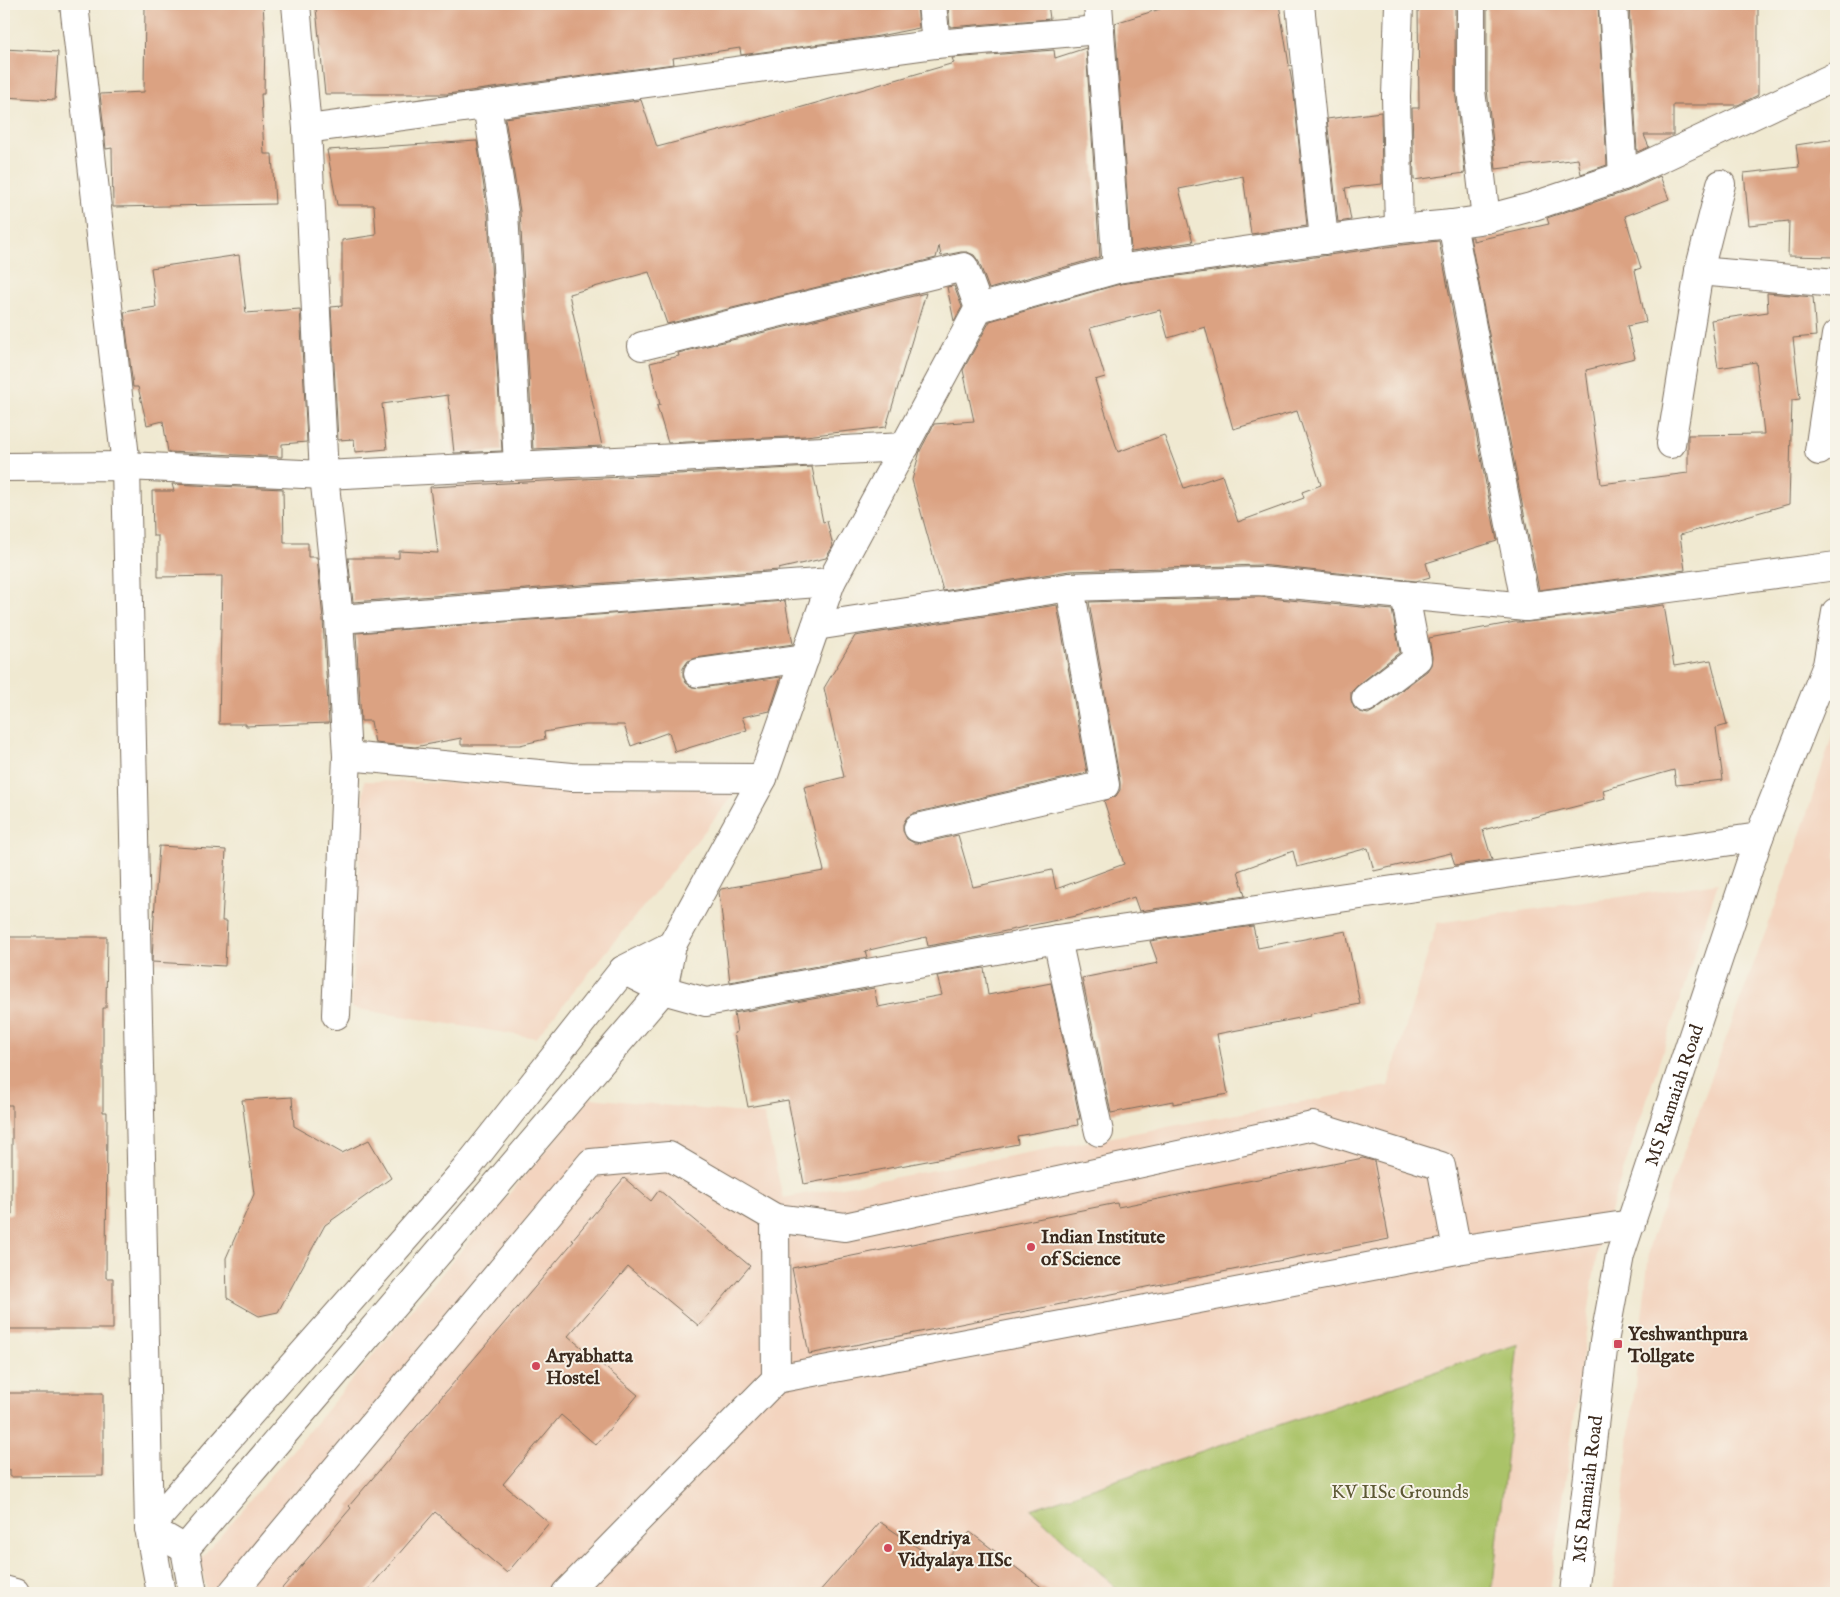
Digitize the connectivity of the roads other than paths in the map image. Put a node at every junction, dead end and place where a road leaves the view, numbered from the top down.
1 (74, 4) edge
2 (296, 4) edge
3 (932, 4) edge
4 (1300, 4) edge
5 (1399, 4) edge
6 (1471, 4) edge
7 (1613, 4) edge
8 (1098, 17) edge
9 (936, 44) junction
10 (1836, 76) edge
11 (487, 105) junction
12 (307, 129) junction
13 (1623, 176) junction
14 (1721, 184) dead end
15 (1486, 219) junction
16 (1452, 224) junction
17 (1399, 229) junction
18 (1324, 240) junction
19 (1117, 268) junction
20 (1699, 271) junction
21 (1836, 283) edge
22 (979, 308) junction
23 (1836, 335) edge
24 (642, 346) dead end
25 (1671, 444) dead end
26 (905, 447) junction
27 (1819, 451) dead end
28 (518, 465) junction
29 (126, 466) junction
30 (4, 467) edge
31 (324, 475) junction
32 (1836, 566) edge
33 (831, 582) junction
34 (1070, 587) junction
35 (1405, 595) junction
36 (1526, 607) junction
37 (1836, 612) edge
38 (339, 619) junction
39 (816, 626) junction
40 (805, 658) junction
41 (698, 673) dead end
42 (1366, 698) dead end
43 (347, 756) junction
44 (763, 778) junction
45 (918, 828) dead end
46 (1759, 837) junction
47 (1057, 939) junction
48 (672, 944) junction
49 (623, 970) junction
50 (663, 990) junction
51 (336, 1015) dead end
52 (1099, 1132) dead end
53 (775, 1218) junction
54 (1631, 1224) junction
55 (1456, 1250) junction
56 (776, 1378) junction
57 (149, 1528) junction
58 (185, 1549) junction
59 (4, 1590) edge
60 (15, 1593) edge
61 (161, 1593) edge
62 (193, 1593) edge
63 (235, 1593) edge
64 (566, 1593) edge
65 (1574, 1593) edge

1 - 29 street
2 - 12 street
3 - 9 street
4 - 18 street
5 - 17 street
6 - 15 street
7 - 13 street
8 - 9 street
8 - 19 street
9 - 11 street
10 - 13 street
11 - 12 street
11 - 28 street
12 - 31 street
13 - 15 street
14 - 20 street
15 - 16 street
16 - 17 street
16 - 36 street
17 - 18 street
18 - 19 street
19 - 22 street
20 - 21 street
20 - 25 street
22 - 24 street
22 - 26 street
23 - 27 street
26 - 28 street
26 - 33 street
28 - 31 street
29 - 30 street
29 - 31 street
29 - 57 street
31 - 38 street
32 - 36 street
33 - 38 street
33 - 39 street
34 - 35 street
34 - 39 street
34 - 45 street
35 - 36 street
35 - 42 street
37 - 46 street, MS Ramaiah Road
38 - 43 street
39 - 40 street
40 - 41 street
40 - 44 street
43 - 44 street
43 - 51 street
44 - 48 street
46 - 47 street
46 - 54 street, MS Ramaiah Road
47 - 50 street
47 - 52 street
48 - 49 street
48 - 50 street
49 - 50 street
49 - 57 street
50 - 58 street
53 - 55 street
53 - 56 street
53 - 63 street
54 - 55 street
54 - 65 street, MS Ramaiah Road
55 - 56 street
56 - 64 street
57 - 58 street
57 - 61 street
58 - 62 street
59 - 60 street

